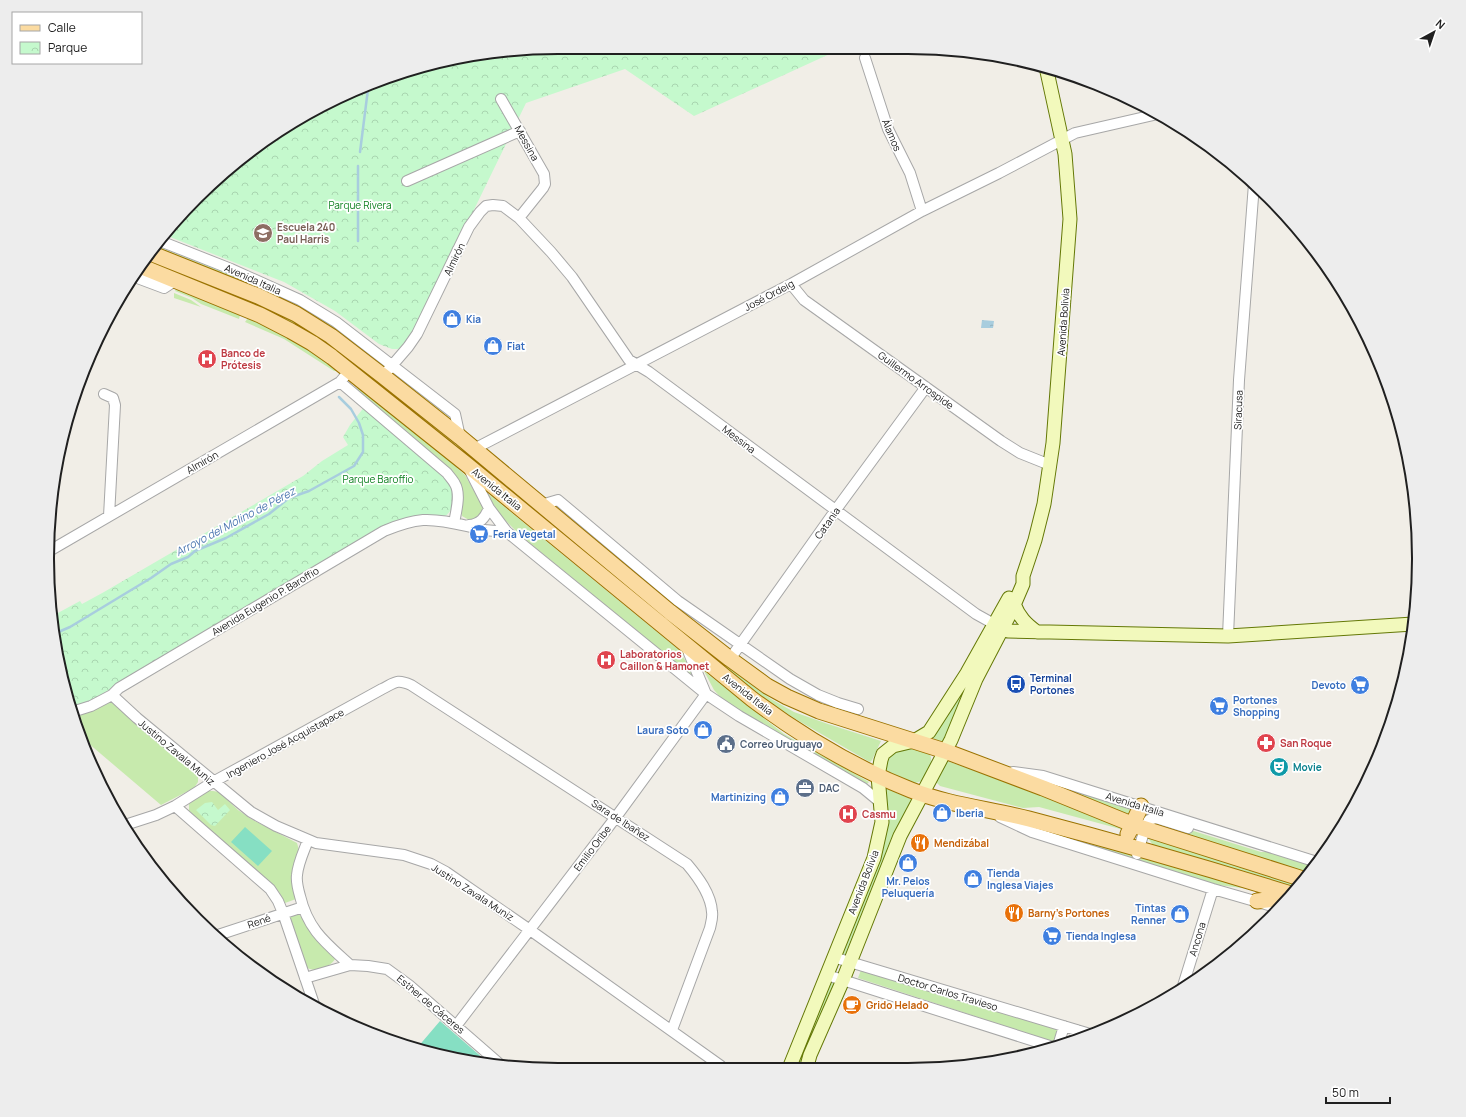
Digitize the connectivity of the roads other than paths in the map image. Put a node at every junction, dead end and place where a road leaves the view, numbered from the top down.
1 (865, 58) dead end
2 (1048, 74) edge
3 (501, 99) dead end
4 (1149, 116) edge
5 (520, 131) junction
6 (1063, 140) junction
7 (407, 181) dead end
8 (1253, 192) edge
9 (922, 211) junction
10 (519, 218) junction
11 (165, 243) edge
12 (155, 256) edge
13 (146, 268) edge
14 (139, 279) edge
15 (176, 280) junction
16 (791, 284) junction
17 (636, 364) junction
18 (387, 370) junction
19 (345, 376) junction
20 (926, 387) junction
21 (104, 394) dead end
22 (460, 437) junction
23 (474, 449) junction
24 (466, 464) junction
25 (1050, 465) junction
26 (541, 505) junction
27 (489, 508) junction
28 (835, 511) junction
29 (109, 516) junction
30 (454, 523) junction
31 (467, 525) junction
32 (507, 532) junction
33 (54, 548) edge
34 (1023, 576) junction
35 (1014, 604) junction
36 (1408, 624) edge
37 (998, 626) junction
38 (1037, 632) junction
39 (1228, 636) junction
40 (684, 643) junction
41 (741, 644) junction
42 (730, 659) junction
43 (402, 681) joint
44 (706, 694) junction
45 (112, 695) junction
46 (858, 709) dead end
47 (78, 710) edge
48 (914, 740) junction
49 (945, 751) junction
50 (997, 770) junction
51 (878, 776) junction
52 (213, 782) junction
53 (923, 794) junction
54 (880, 802) junction
55 (175, 806) junction
56 (1141, 806) junction
57 (986, 810) junction
58 (616, 817) junction
59 (1027, 819) junction
60 (129, 823) edge
61 (1139, 827) junction
62 (308, 840) junction
63 (1270, 847) junction
64 (1139, 848) junction
65 (1312, 860) edge
66 (1134, 864) junction
67 (1298, 878) edge
68 (1213, 889) junction
69 (1286, 892) edge
70 (1280, 899) edge
71 (1257, 901) junction
72 (1273, 906) edge
73 (303, 907) junction
74 (283, 913) junction
75 (530, 930) junction
76 (222, 934) edge
77 (833, 957) junction
78 (850, 962) junction
79 (350, 965) junction
80 (827, 974) junction
81 (305, 978) junction
82 (843, 980) junction
83 (1185, 980) edge
84 (312, 998) edge
85 (456, 1026) junction
86 (1064, 1026) junction
87 (672, 1030) junction
88 (1077, 1030) junction
89 (1082, 1032) edge
90 (1076, 1034) edge
91 (1060, 1039) edge
92 (1044, 1044) edge
93 (494, 1059) edge
94 (717, 1063) edge
95 (791, 1063) edge
96 (807, 1063) edge

1 - 9 street, Álamos
2 - 6 street, Avenida Bolivia
3 - 5 street, Messina
4 - 6 street, José Ordeig
5 - 7 street
5 - 10 street, Messina
6 - 9 street, José Ordeig
6 - 25 street, Avenida Bolivia
8 - 39 street, Siracusa
9 - 16 street, José Ordeig
10 - 17 street, Messina
10 - 18 street, Almirón
11 - 18 street, Avenida Italia
12 - 18 main road, Avenida Italia
13 - 15 main road, Avenida Italia
14 - 15 street
15 - 19 main road, Avenida Italia
16 - 17 street, José Ordeig
16 - 20 street, Guillermo Arrospide
17 - 23 street, José Ordeig
17 - 28 street, Messina
18 - 22 main road, Avenida Italia
18 - 22 street, Avenida Italia
19 - 24 main road, Avenida Italia
19 - 29 street, Almirón
19 - 30 street, Avenida Italia
20 - 25 street, Guillermo Arrospide
20 - 28 street, Catania
21 - 29 street
22 - 23 main road, Avenida Italia
23 - 26 main road, Avenida Italia
24 - 27 street, Avenida Italia
24 - 40 main road, Avenida Italia
25 - 34 street, Avenida Bolivia
26 - 41 street
26 - 42 main road, Avenida Italia
27 - 31 street
27 - 32 street, Avenida Italia
28 - 37 street, Messina
28 - 41 street, Catania
29 - 33 street, Almirón
30 - 31 street, Avenida Eugenio P. Baroffio
30 - 45 street, Avenida Eugenio P. Baroffio
31 - 32 street, Avenida Eugenio P. Baroffio
32 - 44 street, Avenida Italia
34 - 35 street, Avenida Bolivia
34 - 37 street, Avenida Bolivia
35 - 37 street, Avenida Bolivia
35 - 38 street
36 - 39 street
37 - 38 street
37 - 48 street, Avenida Bolivia
37 - 49 street, Avenida Bolivia
38 - 39 street
40 - 44 street
40 - 51 main road, Avenida Italia
41 - 42 street, Catania
41 - 46 street
42 - 48 main road, Avenida Italia
43 - 52 street, Ingeniero José Acquistapace
43 - 58 street, Sara de Ibañez
44 - 54 street, Avenida Italia
44 - 58 street, Emilio Oribe
45 - 47 street, Avenida Eugenio P. Baroffio
45 - 52 street, Justino Zavala Muniz
48 - 49 main road, Avenida Italia
48 - 51 street, Avenida Bolivia
49 - 50 main road, Avenida Italia
49 - 53 street, Avenida Bolivia
50 - 56 street, Avenida Italia
50 - 61 main road, Avenida Italia
51 - 53 main road, Avenida Italia
51 - 54 street, Avenida Bolivia
52 - 55 street, Ingeniero José Acquistapace
52 - 62 street, Justino Zavala Muniz
53 - 57 main road, Avenida Italia
53 - 78 street, Avenida Bolivia
54 - 77 street, Avenida Bolivia
55 - 60 street, Ingeniero José Acquistapace
55 - 74 street
56 - 61 main road
56 - 63 street, Avenida Italia
57 - 59 main road, Avenida Italia
57 - 66 street, Avenida Italia
58 - 75 street, Emilio Oribe
58 - 87 street, Sara de Ibañez
59 - 61 main road
59 - 64 main road, Avenida Italia
61 - 63 street, Avenida Italia
61 - 64 street
61 - 67 main road, Avenida Italia
62 - 73 street
62 - 75 street, Justino Zavala Muniz
63 - 65 street, Avenida Italia
64 - 66 street
64 - 69 main road, Avenida Italia
66 - 68 street, Avenida Italia
68 - 71 street, Avenida Italia
68 - 83 street, Ancona
70 - 71 main road
71 - 72 street, Avenida Italia
73 - 74 street, René
73 - 79 street
74 - 76 street, René
74 - 81 street
75 - 85 street, Emilio Oribe
75 - 87 street, Justino Zavala Muniz
77 - 78 street, Doctor Carlos Travieso
77 - 80 street, Avenida Bolivia
78 - 82 street, Avenida Bolivia
78 - 86 street, Doctor Carlos Travieso
79 - 81 street, Esther de Cáceres
79 - 85 street, Esther de Cáceres
80 - 82 street, Doctor Carlos Travieso
80 - 95 street, Avenida Bolivia
81 - 84 street
82 - 92 street, Doctor Carlos Travieso
82 - 96 street, Avenida Bolivia
85 - 93 street, Esther de Cáceres
86 - 88 street, Doctor Carlos Travieso
86 - 91 street
87 - 94 street, Justino Zavala Muniz
88 - 89 street, Doctor Carlos Travieso
88 - 90 street

